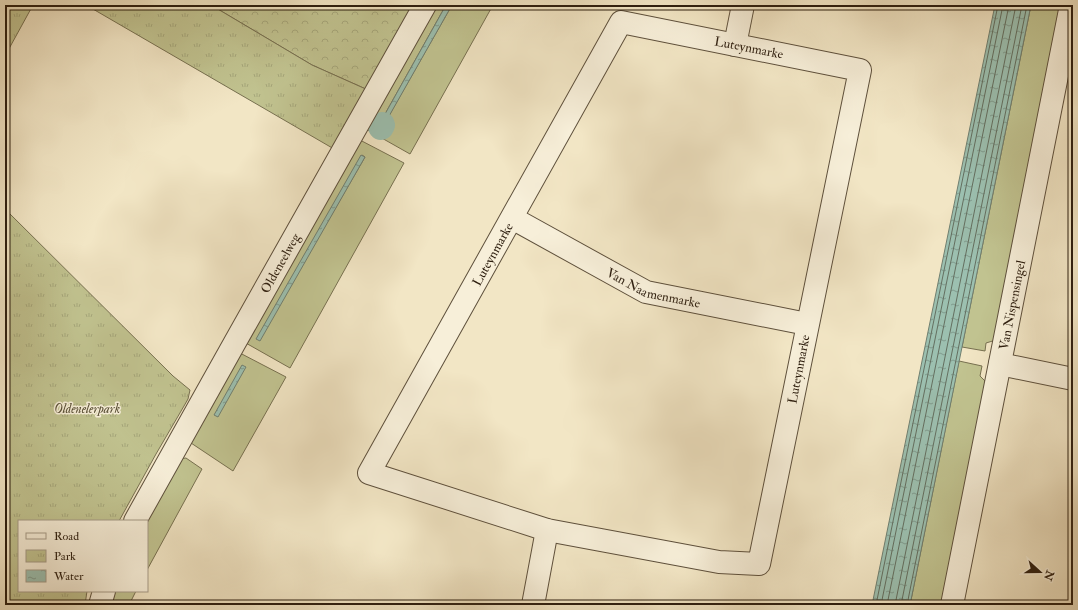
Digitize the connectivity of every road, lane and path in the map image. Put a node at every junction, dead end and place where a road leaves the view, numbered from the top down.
1 (425, 5) edge
2 (743, 5) edge
3 (1071, 5) edge
4 (735, 45) junction
5 (512, 218) junction
6 (807, 324) junction
7 (1000, 364) junction
8 (1073, 379) edge
9 (136, 520) edge
10 (547, 530) junction
11 (104, 592) edge
12 (100, 605) edge
13 (533, 605) edge
14 (952, 605) edge

1 - 9 street, Oldeneelweg
2 - 4 street
3 - 7 street, Van Nispensingel
4 - 5 street, Luteynmarke
4 - 6 street, Luteynmarke
5 - 6 street, Van Naamenmarke
5 - 10 street, Luteynmarke
6 - 10 street, Luteynmarke
7 - 8 street
7 - 14 street, Van Nispensingel
10 - 13 street
11 - 12 street

